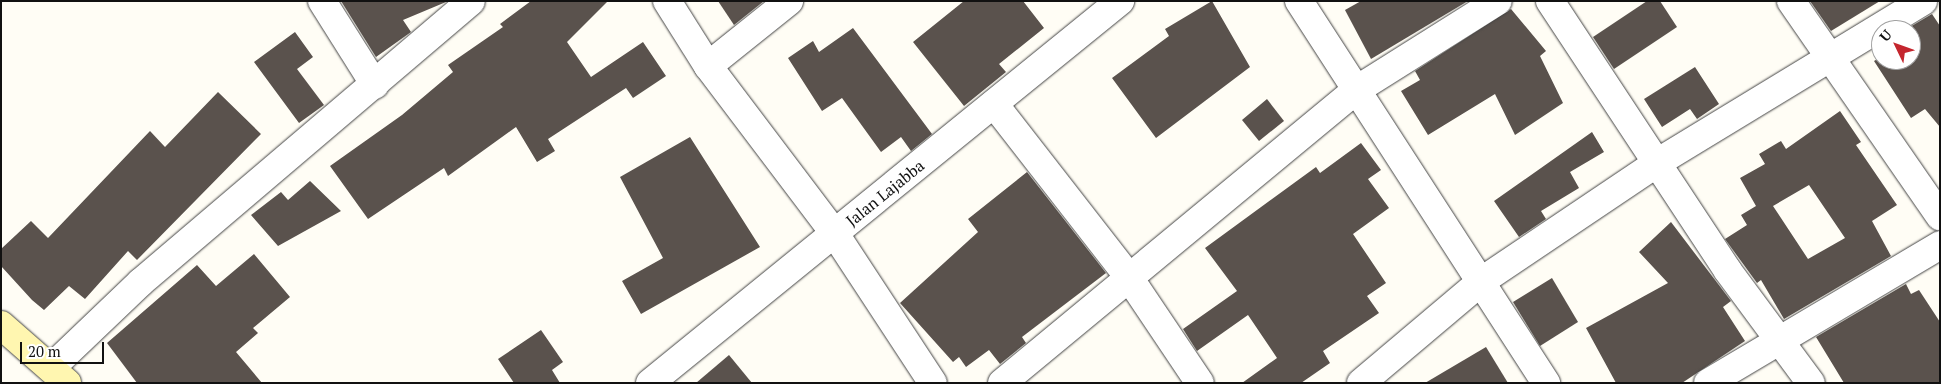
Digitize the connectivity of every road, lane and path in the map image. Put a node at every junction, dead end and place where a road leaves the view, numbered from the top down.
1 (322, 1) edge
2 (471, 1) edge
3 (667, 1) edge
4 (789, 1) edge
5 (1120, 1) edge
6 (1300, 1) edge
7 (1498, 1) edge
8 (1550, 1) edge
9 (1791, 1) edge
10 (1923, 1) edge
11 (1830, 60) junction
12 (708, 66) junction
13 (376, 85) junction
14 (1358, 89) junction
15 (994, 104) junction
16 (1660, 161) junction
17 (1940, 216) edge
18 (835, 234) junction
19 (1940, 245) edge
20 (1130, 279) junction
21 (1483, 280) junction
22 (1, 325) edge
23 (1780, 340) junction
24 (59, 376) edge
25 (650, 383) edge
26 (933, 383) edge
27 (1002, 383) edge
28 (1200, 383) edge
29 (1361, 383) edge
30 (1546, 383) edge
31 (1708, 383) edge
32 (1811, 383) edge

1 - 13 street
2 - 13 street
3 - 12 street
4 - 12 street
5 - 15 street, Jalan Lajabba
6 - 14 street
7 - 14 street
8 - 16 street
9 - 11 street
10 - 11 street
11 - 16 street
11 - 17 street
12 - 18 street
13 - 24 street
14 - 20 street
14 - 21 street
15 - 18 street, Jalan Lajabba
15 - 20 street
16 - 21 street
16 - 23 street
18 - 25 street, Jalan Lajabba
18 - 26 street
19 - 23 street
20 - 27 street
20 - 28 street
21 - 29 street
21 - 30 street
22 - 24 street
23 - 31 street
23 - 32 street

